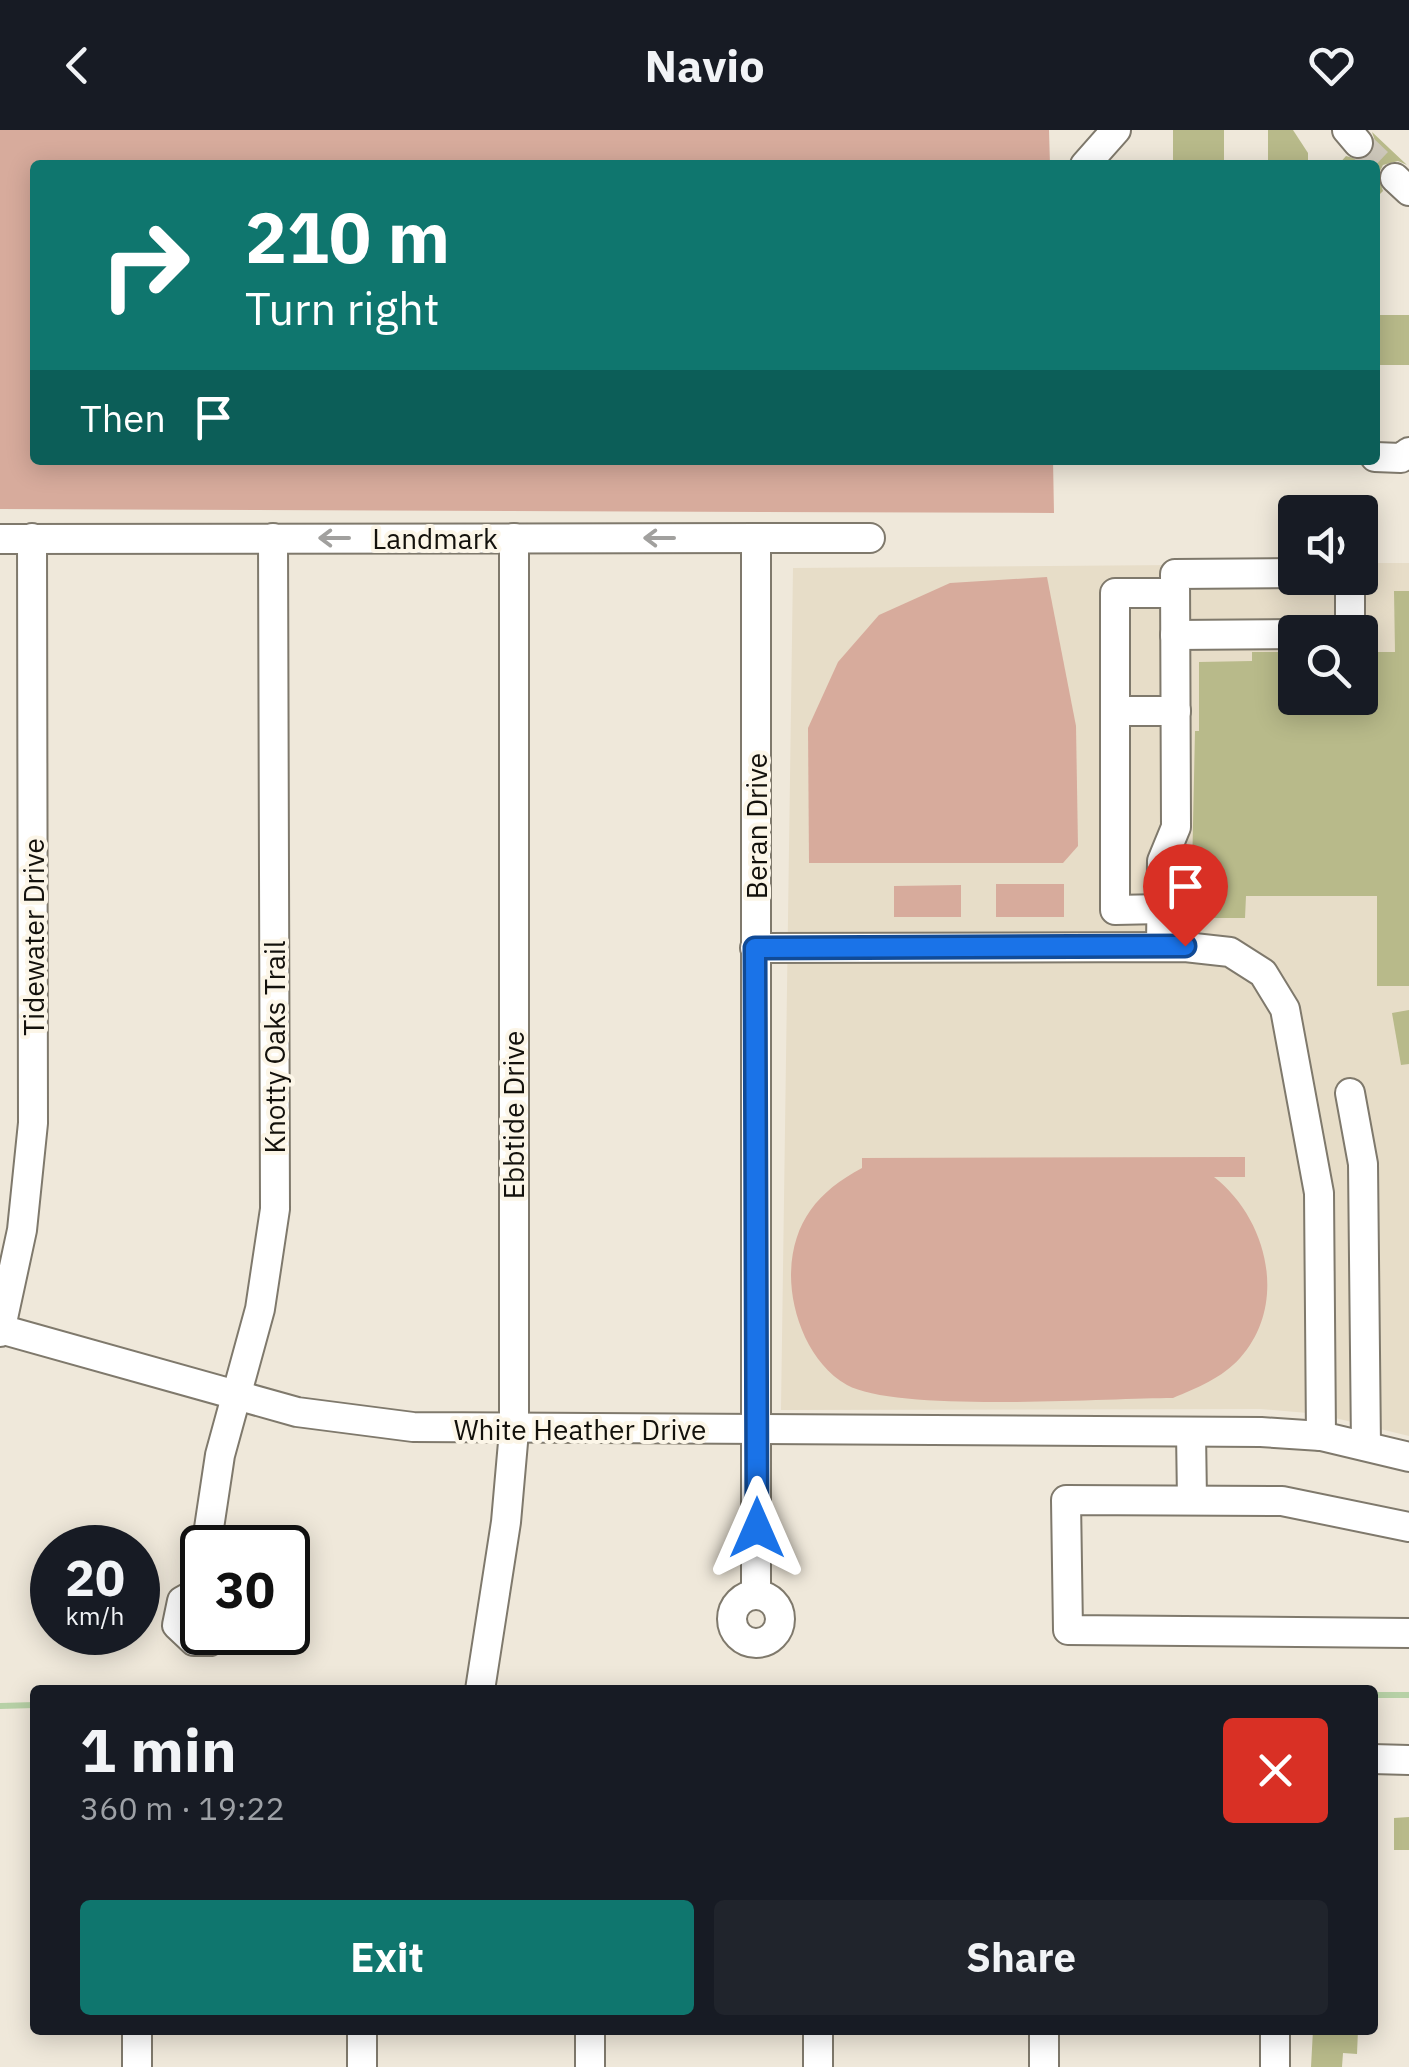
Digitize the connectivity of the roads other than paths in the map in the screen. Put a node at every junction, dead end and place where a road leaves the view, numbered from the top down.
1 (1116, 130) edge
2 (1090, 160) edge
3 (1409, 452) edge
4 (1380, 457) edge
5 (32, 538) junction
6 (273, 538) junction
7 (514, 538) junction
8 (756, 538) junction
9 (870, 538) dead end
10 (0, 539) edge
11 (1278, 572) edge
12 (1175, 593) junction
13 (1278, 634) edge
14 (1175, 635) junction
15 (1176, 710) junction
16 (1115, 711) junction
17 (1162, 909) junction
18 (1162, 947) junction
19 (755, 948) junction
20 (1350, 1092) dead end
21 (0, 1330) edge
22 (235, 1395) junction
23 (757, 1429) junction
24 (514, 1431) junction
25 (1191, 1432) junction
26 (1321, 1436) junction
27 (1366, 1446) junction
28 (1407, 1449) edge
29 (1192, 1500) junction
30 (209, 1525) edge
31 (1409, 1527) edge
32 (756, 1595) dead end
33 (1409, 1632) edge
34 (481, 1685) edge
35 (1378, 1760) edge
36 (1409, 1760) edge
37 (137, 2035) edge
38 (362, 2035) edge
39 (590, 2035) edge
40 (818, 2035) edge
41 (1044, 2035) edge
42 (1275, 2035) edge
43 (137, 2067) edge
44 (362, 2067) edge
45 (590, 2067) edge
46 (818, 2067) edge
47 (1044, 2067) edge
48 (1275, 2067) edge

1 - 2 street
3 - 4 street
5 - 6 street, Landmark
5 - 10 street, Landmark
5 - 21 street, Tidewater Drive
7 -> 6 street, Landmark
6 - 22 street, Knotty Oaks Trail
8 -> 7 street, Landmark
7 - 24 street, Ebbtide Drive
8 - 9 street, Landmark
8 - 19 street, Beran Drive
11 - 12 street
12 - 14 street
12 - 16 street
13 - 14 street
14 - 15 street
15 - 16 street
15 - 17 street
16 - 17 street
17 - 18 street
18 - 19 street
18 - 26 street
19 - 23 street, Beran Drive
20 - 27 street
21 - 22 street, White Heather Drive
22 - 24 street, White Heather Drive
22 - 30 street, Knotty Oaks Trail
23 - 24 street, White Heather Drive
23 - 25 street, White Heather Drive
23 - 32 street, Beran Drive
24 - 34 street, Ebbtide Drive
25 - 26 street, White Heather Drive
25 - 29 street
26 - 27 street, White Heather Drive
27 - 28 street, White Heather Drive
29 - 31 street
29 - 33 street
35 - 36 street
37 - 43 street
38 - 44 street
39 - 45 street
40 - 46 street
41 - 47 street
42 - 48 street

